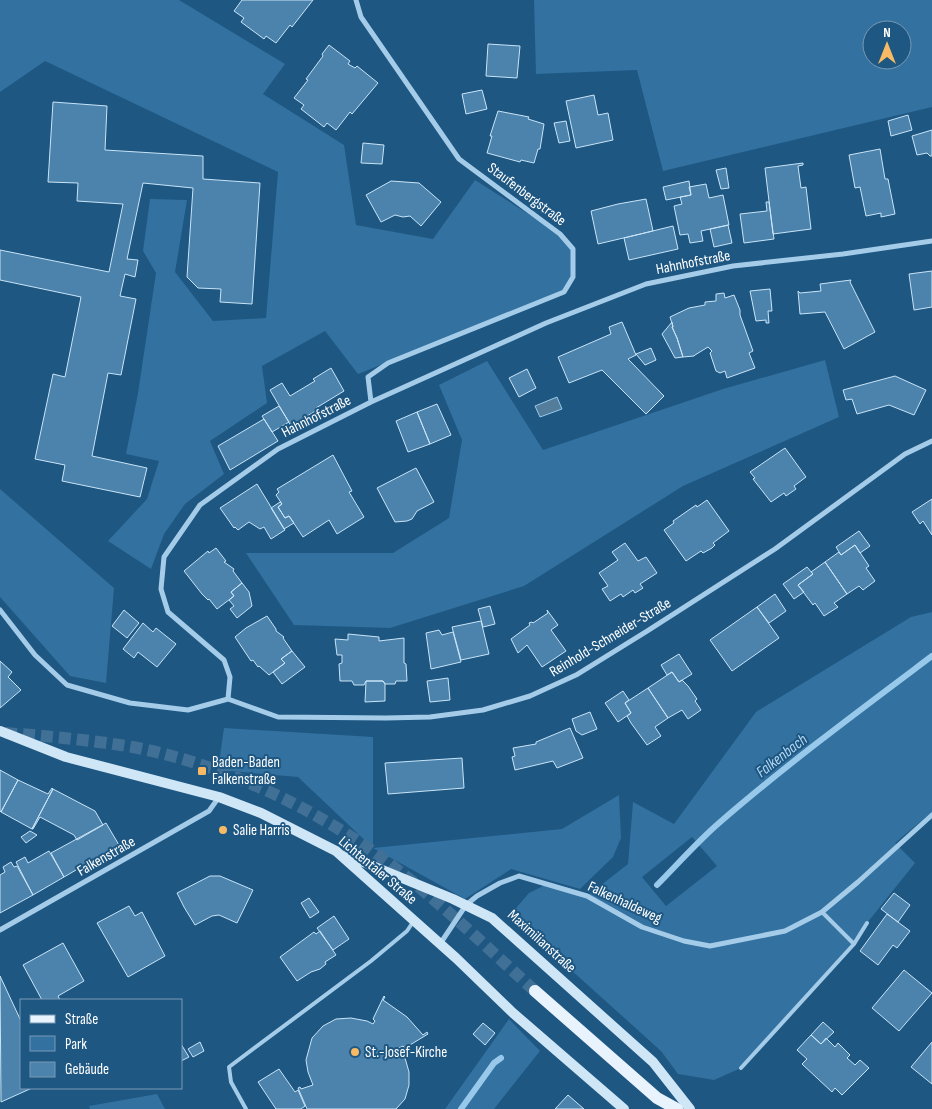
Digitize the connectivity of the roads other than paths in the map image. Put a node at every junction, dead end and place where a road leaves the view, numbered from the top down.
1 (356, 0) edge
2 (932, 241) edge
3 (371, 402) junction
4 (932, 441) edge
5 (0, 610) edge
6 (228, 699) junction
7 (0, 731) edge
8 (219, 797) junction
9 (932, 815) edge
10 (336, 851) junction
11 (466, 905) junction
12 (822, 912) junction
13 (414, 920) junction
14 (867, 923) dead end
15 (0, 930) edge
16 (440, 944) junction
17 (854, 944) junction
18 (535, 991) tunnel mouth
19 (741, 1068) dead end
20 (246, 1109) edge
21 (624, 1109) edge
22 (676, 1109) edge
23 (690, 1109) edge

1 - 3 street, Staufenbergstraße
2 - 3 street, Hahnhofstraße
3 - 6 street, Hahnhofstraße
4 - 6 street, Reinhold-Schneider-Straße
5 - 6 street
7 - 8 main road, Lichtentaler Straße
8 - 10 main road, Lichtentaler Straße
8 - 15 street, Falkenstraße
9 - 12 street, Falkenhaldeweg
10 - 11 main road, Maximilianstraße
10 - 13 main road, Lichtentaler Straße
11 - 12 street, Falkenhaldeweg
11 - 16 street, Falkenhaldeweg
11 - 23 main road, Maximilianstraße
12 - 17 lane
13 - 16 main road, Lichtentaler Straße
13 - 20 lane
14 - 17 lane
16 - 21 main road, Lichtentaler Straße
17 - 19 lane
18 - 22 main road

